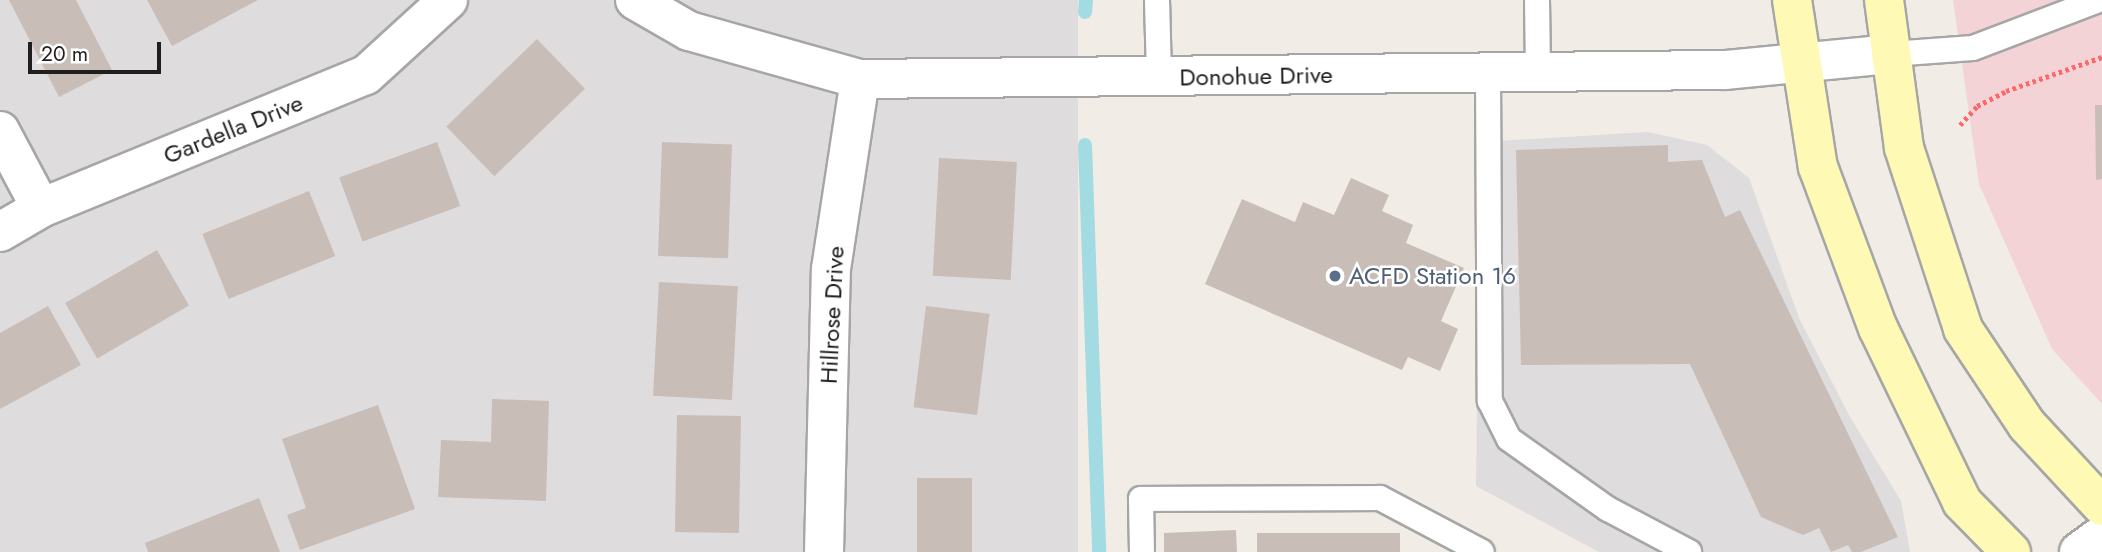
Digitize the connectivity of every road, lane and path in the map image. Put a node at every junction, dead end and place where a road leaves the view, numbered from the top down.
1 (448, 0) edge
2 (635, 0) edge
3 (1157, 0) edge
4 (1537, 0) edge
5 (1792, 0) edge
6 (1884, 0) edge
7 (2099, 0) edge
8 (1891, 54) junction
9 (2102, 57) edge
10 (1802, 63) junction
11 (1538, 71) junction
12 (1488, 72) junction
13 (1159, 78) junction
14 (860, 79) junction
15 (1960, 125) dead end
16 (0, 131) edge
17 (41, 208) junction
18 (0, 232) edge
19 (2102, 506) edge
20 (2102, 535) edge
21 (824, 552) edge
22 (1142, 552) edge
23 (1482, 552) edge
24 (1689, 552) edge
25 (2011, 552) edge
26 (2079, 552) edge

1 - 17 street, Gardella Drive
2 - 14 street, Donohue Drive
3 - 13 lane
4 - 11 lane
5 - 10 street
6 - 8 street
7 - 8 lane
8 - 10 street, Donohue Drive
8 - 19 street
9 - 15 path
10 - 11 street, Donohue Drive
10 - 25 street
11 - 12 street, Donohue Drive
12 - 13 street, Donohue Drive
12 - 24 lane
13 - 14 street, Donohue Drive
14 - 21 street, Hillrose Drive
16 - 17 street
17 - 18 street, Gardella Drive
20 - 26 street
22 - 23 lane

